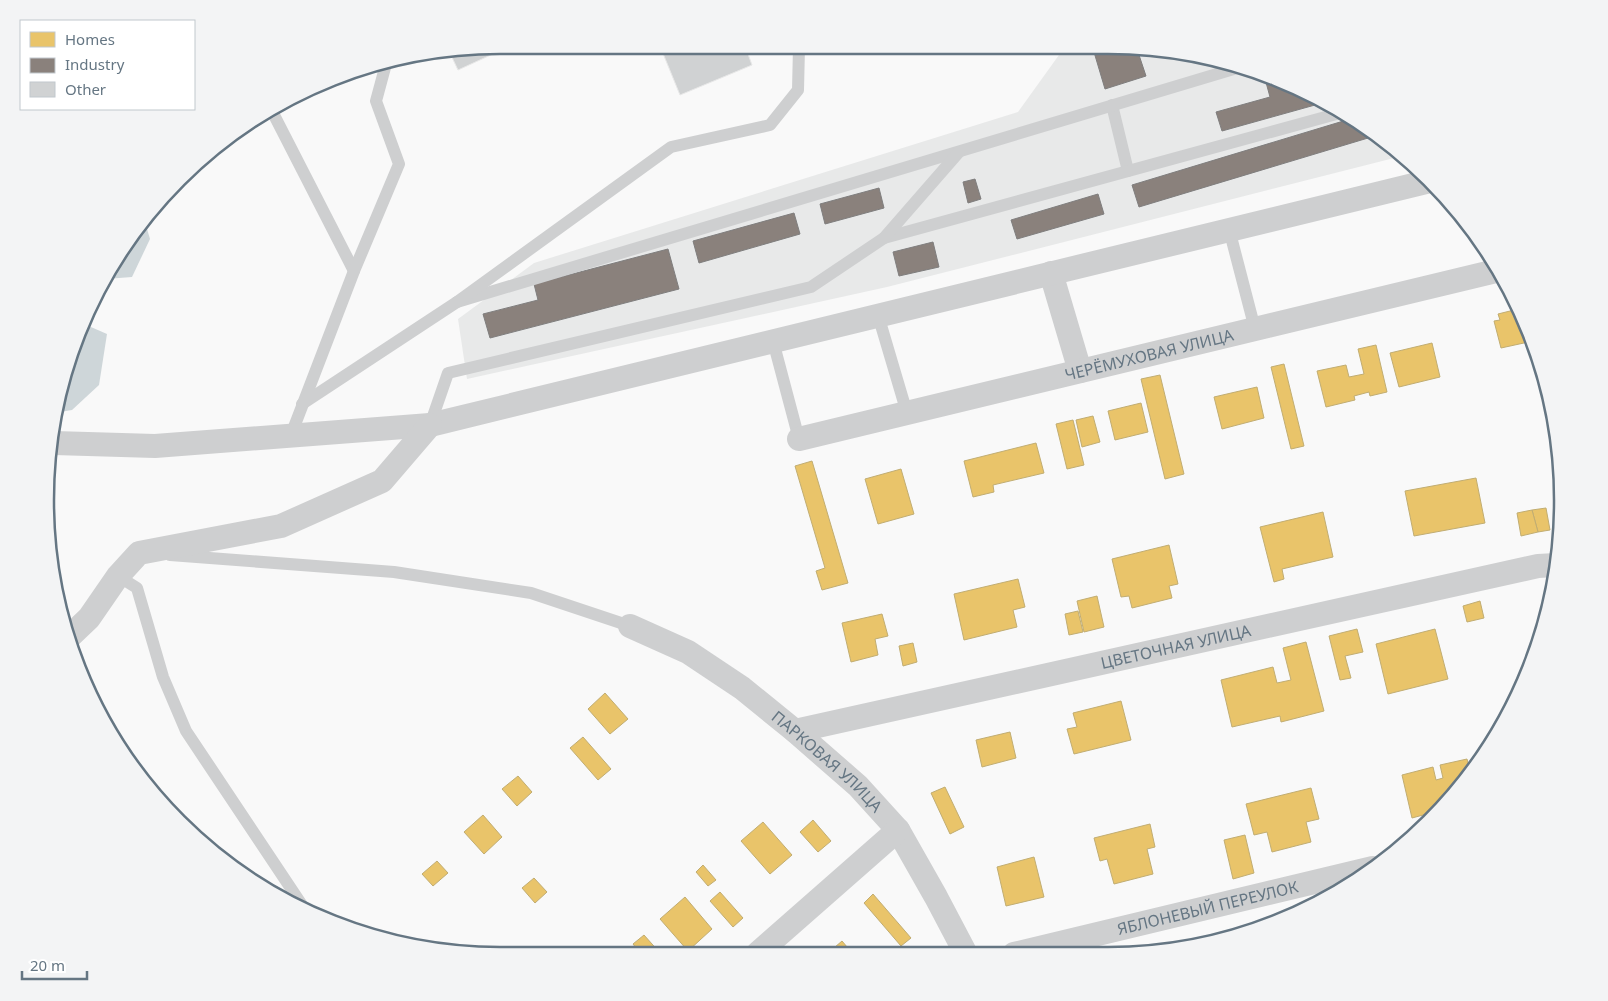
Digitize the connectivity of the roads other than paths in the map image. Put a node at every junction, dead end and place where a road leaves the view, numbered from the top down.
1 (799, 54) edge
2 (385, 69) edge
3 (1228, 71) edge
4 (1112, 105) junction
5 (1333, 115) edge
6 (274, 116) edge
7 (959, 151) junction
8 (1128, 171) junction
9 (1421, 183) edge
10 (1229, 229) junction
11 (884, 238) junction
12 (354, 271) junction
13 (1491, 272) edge
14 (1051, 273) junction
15 (457, 302) junction
16 (878, 315) junction
17 (1255, 329) junction
18 (773, 341) junction
19 (1080, 372) junction
20 (302, 404) junction
21 (907, 414) junction
22 (430, 424) junction
23 (291, 435) junction
24 (799, 439) joint
25 (58, 443) edge
26 (139, 553) junction
27 (1549, 565) edge
28 (118, 576) junction
29 (630, 626) joint
30 (74, 633) edge
31 (795, 731) junction
32 (898, 830) junction
33 (1356, 872) edge
34 (297, 898) edge
35 (766, 947) edge
36 (962, 947) edge
37 (1043, 947) edge

1 - 15 lane
2 - 12 lane
3 - 4 lane
4 - 7 lane
4 - 8 lane
5 - 8 lane
6 - 12 lane
7 - 11 lane
7 - 15 lane
8 - 11 lane
9 - 10 street
10 - 14 street
10 - 17 lane
11 - 22 lane
12 - 20 lane
13 - 17 street, ЧЕРЁМУХОВАЯ УЛИЦА
14 - 16 street
14 - 19 street
15 - 20 lane
16 - 18 street
16 - 21 lane
17 - 19 street, ЧЕРЁМУХОВАЯ УЛИЦА
18 - 22 street
18 - 24 lane
19 - 21 street, ЧЕРЁМУХОВАЯ УЛИЦА
20 - 23 lane
21 - 24 street, ЧЕРЁМУХОВАЯ УЛИЦА
22 - 23 street
22 - 26 street
23 - 25 street
26 - 28 street
26 - 29 lane
27 - 31 street, ЦВЕТОЧНАЯ УЛИЦА
28 - 30 street
28 - 34 lane
29 - 31 street, ПАРКОВАЯ УЛИЦА
31 - 32 street, ПАРКОВАЯ УЛИЦА
32 - 35 street
32 - 36 street, ПАРКОВАЯ УЛИЦА
33 - 37 street, ЯБЛОНЕВЫЙ ПЕРЕУЛОК

